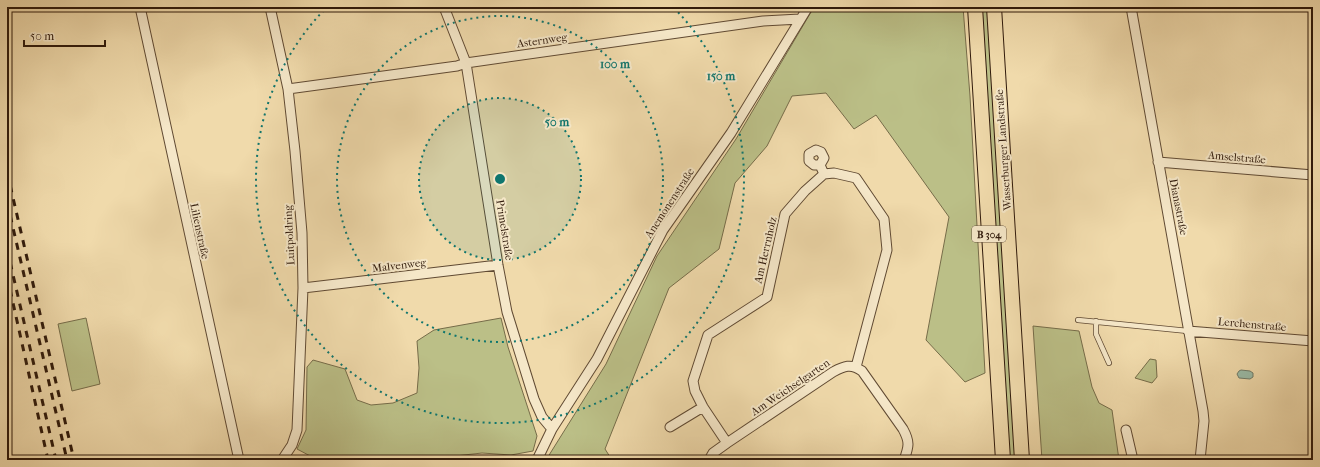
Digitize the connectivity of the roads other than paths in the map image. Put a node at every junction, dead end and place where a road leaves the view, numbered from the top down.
1 (140, 7) edge
2 (270, 7) edge
3 (444, 7) edge
4 (808, 7) edge
5 (975, 7) edge
6 (994, 7) edge
7 (1132, 7) edge
8 (800, 19) junction
9 (466, 63) junction
10 (288, 90) junction
11 (1158, 162) junction
12 (820, 165) dead end
13 (824, 174) junction
14 (1313, 175) edge
15 (498, 265) junction
16 (303, 288) junction
17 (1078, 320) dead end
18 (1096, 322) junction
19 (1188, 331) junction
20 (1313, 341) edge
21 (1109, 363) dead end
22 (856, 367) junction
23 (703, 407) junction
24 (670, 428) dead end
25 (552, 429) junction
26 (1126, 430) dead end
27 (727, 443) junction
28 (239, 460) edge
29 (282, 460) edge
30 (537, 460) edge
31 (709, 460) edge
32 (904, 460) edge
33 (1003, 460) edge
34 (1022, 460) edge
35 (1133, 460) edge
36 (1200, 460) edge

1 - 28 street, Lilienstraße
2 - 10 street, Luitpoldring
3 - 9 street, Primelstraße
4 - 8 street, Anemonenstraße
5 - 33 main road, Wasserburger Landstraße / B 304
6 - 34 main road, Wasserburger Landstraße / B 304
7 - 11 street, Dianastraße
8 - 9 street, Asternweg
8 - 25 street, Anemonenstraße
9 - 10 street, Asternweg
9 - 15 street, Primelstraße
10 - 16 street, Luitpoldring
11 - 14 street, Amselstraße
11 - 19 street, Dianastraße
12 - 13 street
13 - 22 street
13 - 23 street, Am Herrnholz
15 - 16 street, Malvenweg
15 - 25 street, Primelstraße
16 - 29 street, Luitpoldring
17 - 18 lane
18 - 19 lane
18 - 21 lane
19 - 20 street, Lerchenstraße
19 - 36 street, Dianastraße
22 - 27 street, Am Weichselgarten
22 - 32 street
23 - 24 street
23 - 27 street, Am Herrnholz
25 - 30 street, Anemonenstraße
26 - 35 street
27 - 31 street, Am Weichselgarten

